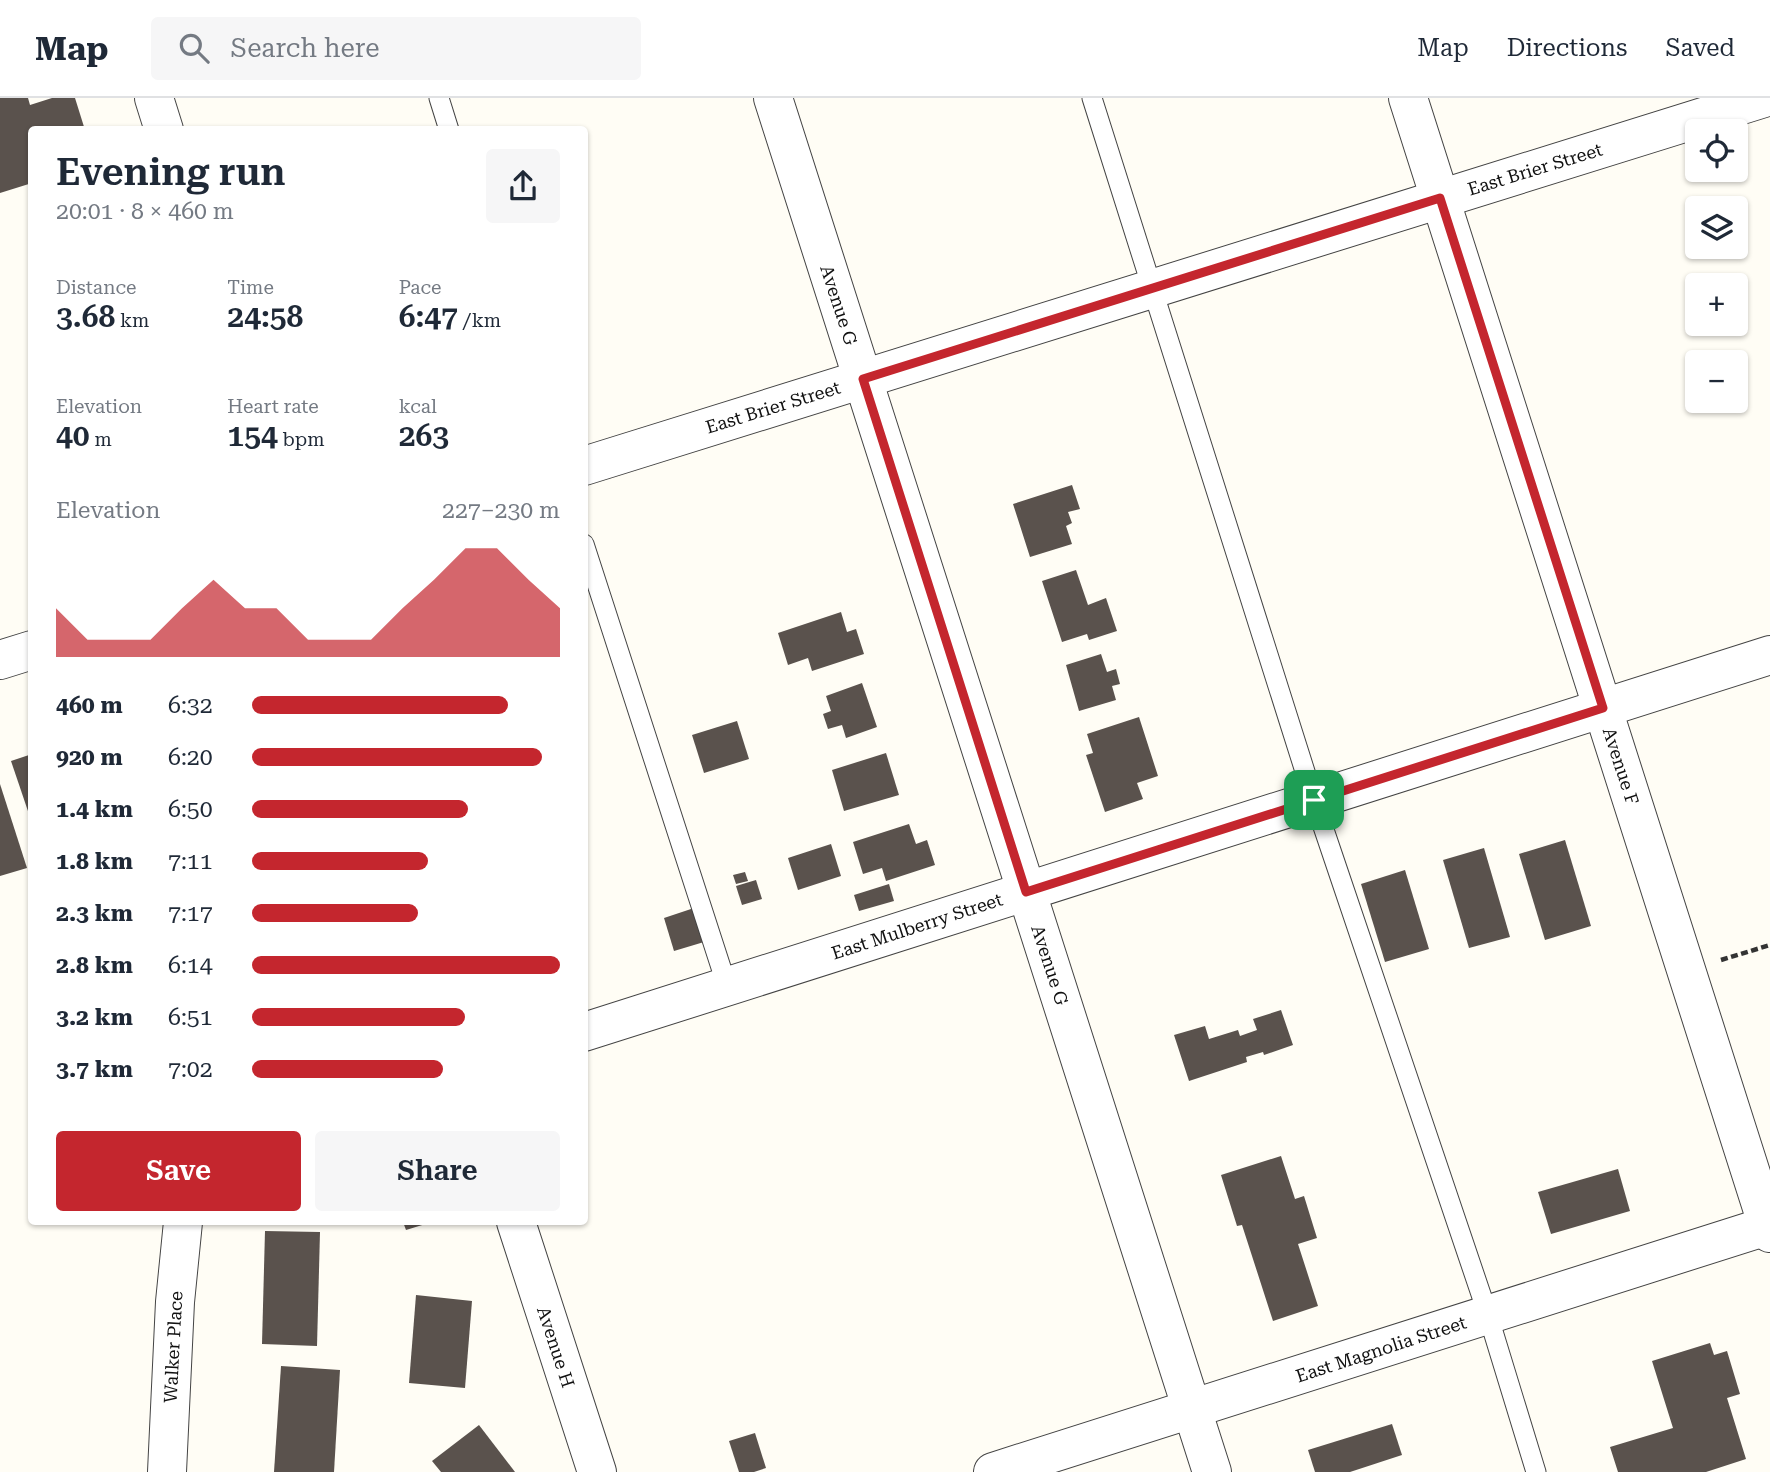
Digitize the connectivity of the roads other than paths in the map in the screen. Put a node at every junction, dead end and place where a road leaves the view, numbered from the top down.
1 (154, 98) edge
2 (439, 98) edge
3 (773, 98) edge
4 (1092, 98) edge
5 (1408, 98) edge
6 (1740, 102) edge
7 (163, 126) edge
8 (448, 126) edge
9 (1440, 198) junction
10 (1152, 289) junction
11 (863, 379) junction
12 (588, 465) edge
13 (588, 556) edge
14 (28, 651) edge
15 (1770, 655) edge
16 (0, 660) edge
17 (1603, 708) junction
18 (1314, 800) junction
19 (1026, 892) junction
20 (727, 986) junction
21 (588, 1031) edge
22 (183, 1225) edge
23 (517, 1225) edge
24 (1769, 1228) edge
25 (1488, 1315) junction
26 (1192, 1409) junction
27 (167, 1472) edge
28 (597, 1472) edge
29 (993, 1472) edge
30 (1212, 1472) edge
31 (1536, 1472) edge

1 - 7 street
2 - 8 lane
3 - 11 street, Avenue G
4 - 10 lane
5 - 9 street, Avenue F
6 - 9 street, East Brier Street
9 - 10 street, East Brier Street
9 - 17 street, Avenue F
10 - 11 street, East Brier Street
10 - 18 lane
11 - 12 street, East Brier Street
11 - 19 street, Avenue G
13 - 20 lane
14 - 16 street
15 - 17 street, East Mulberry Street
17 - 18 street, East Mulberry Street
17 - 24 street, Avenue F
18 - 19 street, East Mulberry Street
18 - 25 lane
19 - 20 street, East Mulberry Street
19 - 26 street, Avenue G
20 - 21 street, East Mulberry Street
22 - 27 street, Walker Place
23 - 28 street, Avenue H
24 - 25 street, East Magnolia Street
25 - 26 street, East Magnolia Street
25 - 31 lane
26 - 29 street, East Magnolia Street
26 - 30 street, Avenue G

